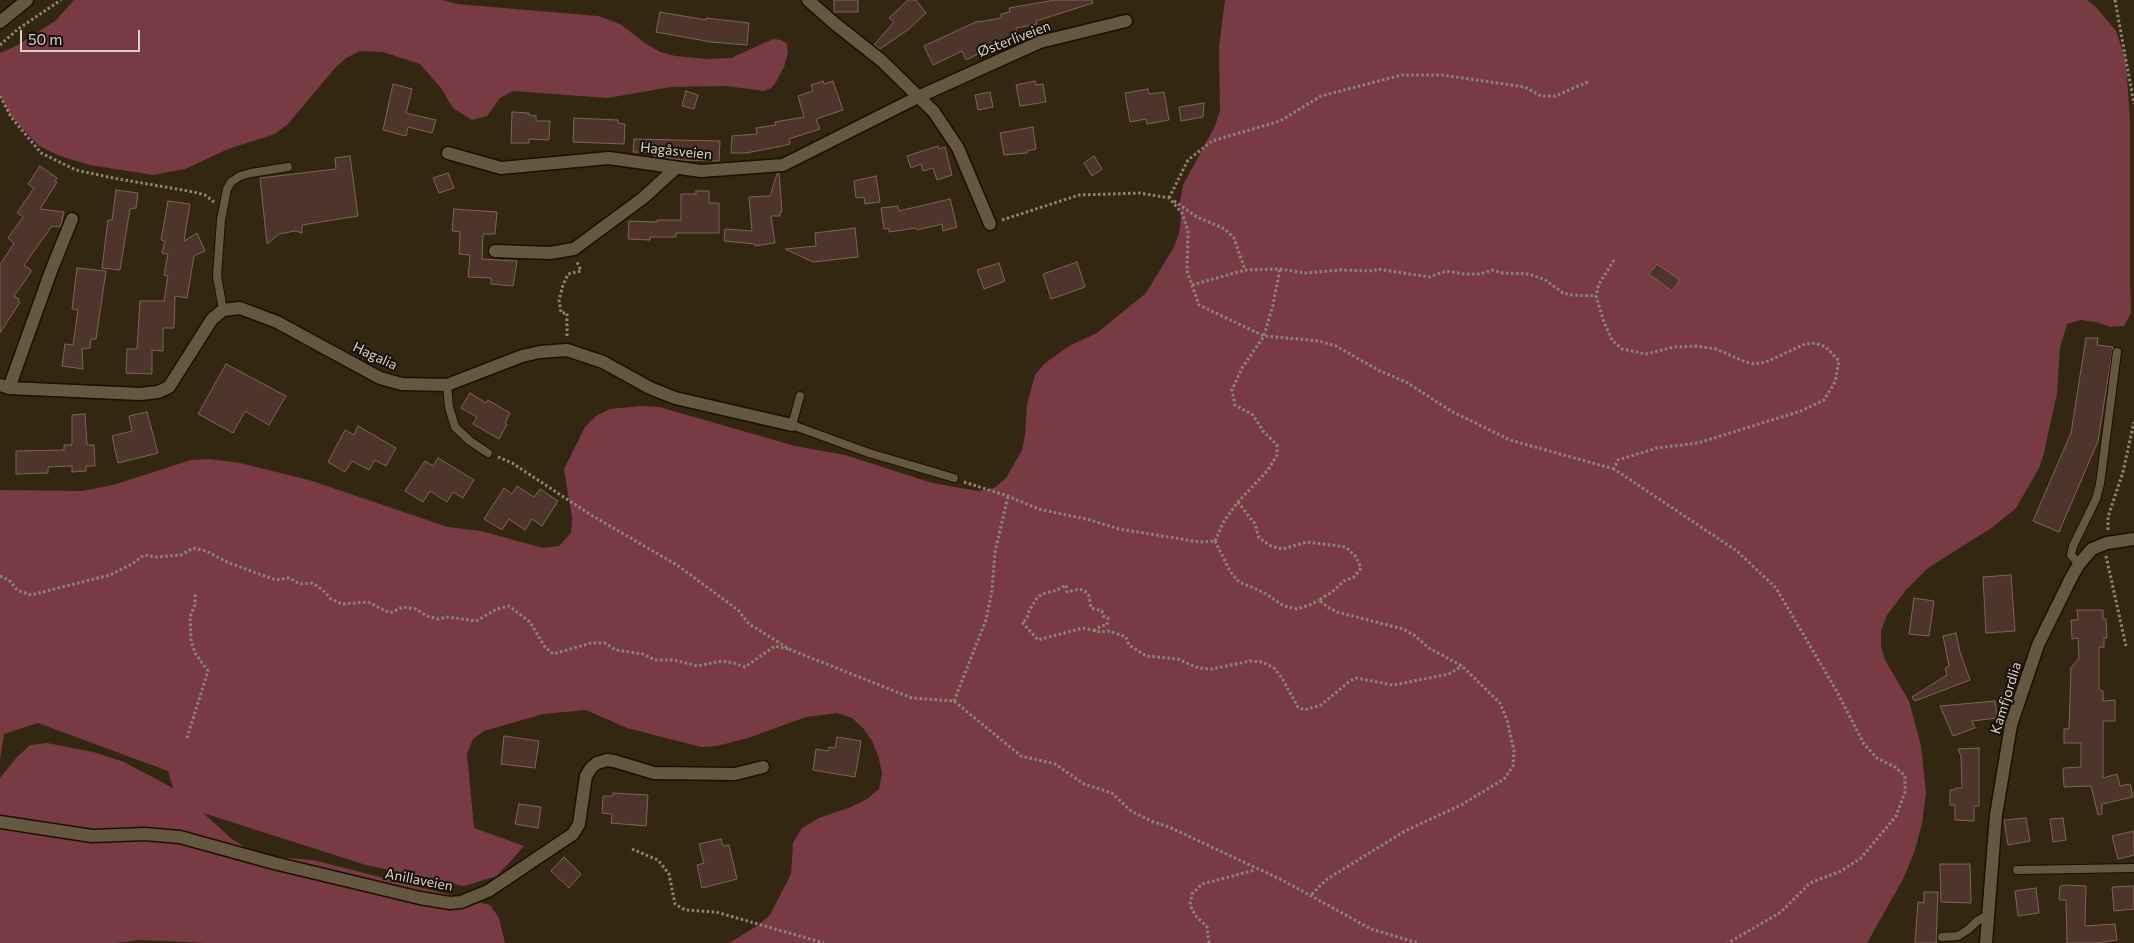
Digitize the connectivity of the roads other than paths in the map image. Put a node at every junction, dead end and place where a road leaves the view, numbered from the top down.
1 (27, 0) edge
2 (808, 0) edge
3 (0, 22) edge
4 (1126, 22) dead end
5 (918, 97) junction
6 (448, 153) dead end
7 (288, 167) dead end
8 (676, 168) junction
9 (72, 219) dead end
10 (990, 224) road end
11 (495, 251) dead end
12 (223, 310) junction
13 (2117, 352) dead end
14 (447, 385) junction
15 (4, 386) edge
16 (800, 396) dead end
17 (792, 425) junction
18 (488, 453) road end
19 (954, 478) road end
20 (2134, 539) edge
21 (2080, 564) junction
22 (763, 766) dead end
23 (0, 822) edge
24 (2134, 868) edge
25 (2017, 870) dead end
26 (1988, 915) junction
27 (1942, 937) dead end
28 (1986, 943) edge

1 - 3 street
2 - 5 street
4 - 5 street, Østerliveien
5 - 8 street, Hagåsveien
5 - 10 street
6 - 8 street, Hagåsveien
7 - 12 lane
8 - 11 street
9 - 15 street
12 - 14 street, Hagalia
12 - 15 street
13 - 21 lane
14 - 17 street, Hagalia
14 - 18 lane
16 - 17 lane
17 - 19 lane
20 - 21 street, Kamfjordlia
21 - 26 street, Kamfjordlia
22 - 23 street, Anillaveien
24 - 25 lane
26 - 27 lane
26 - 28 street, Kamfjordlia

